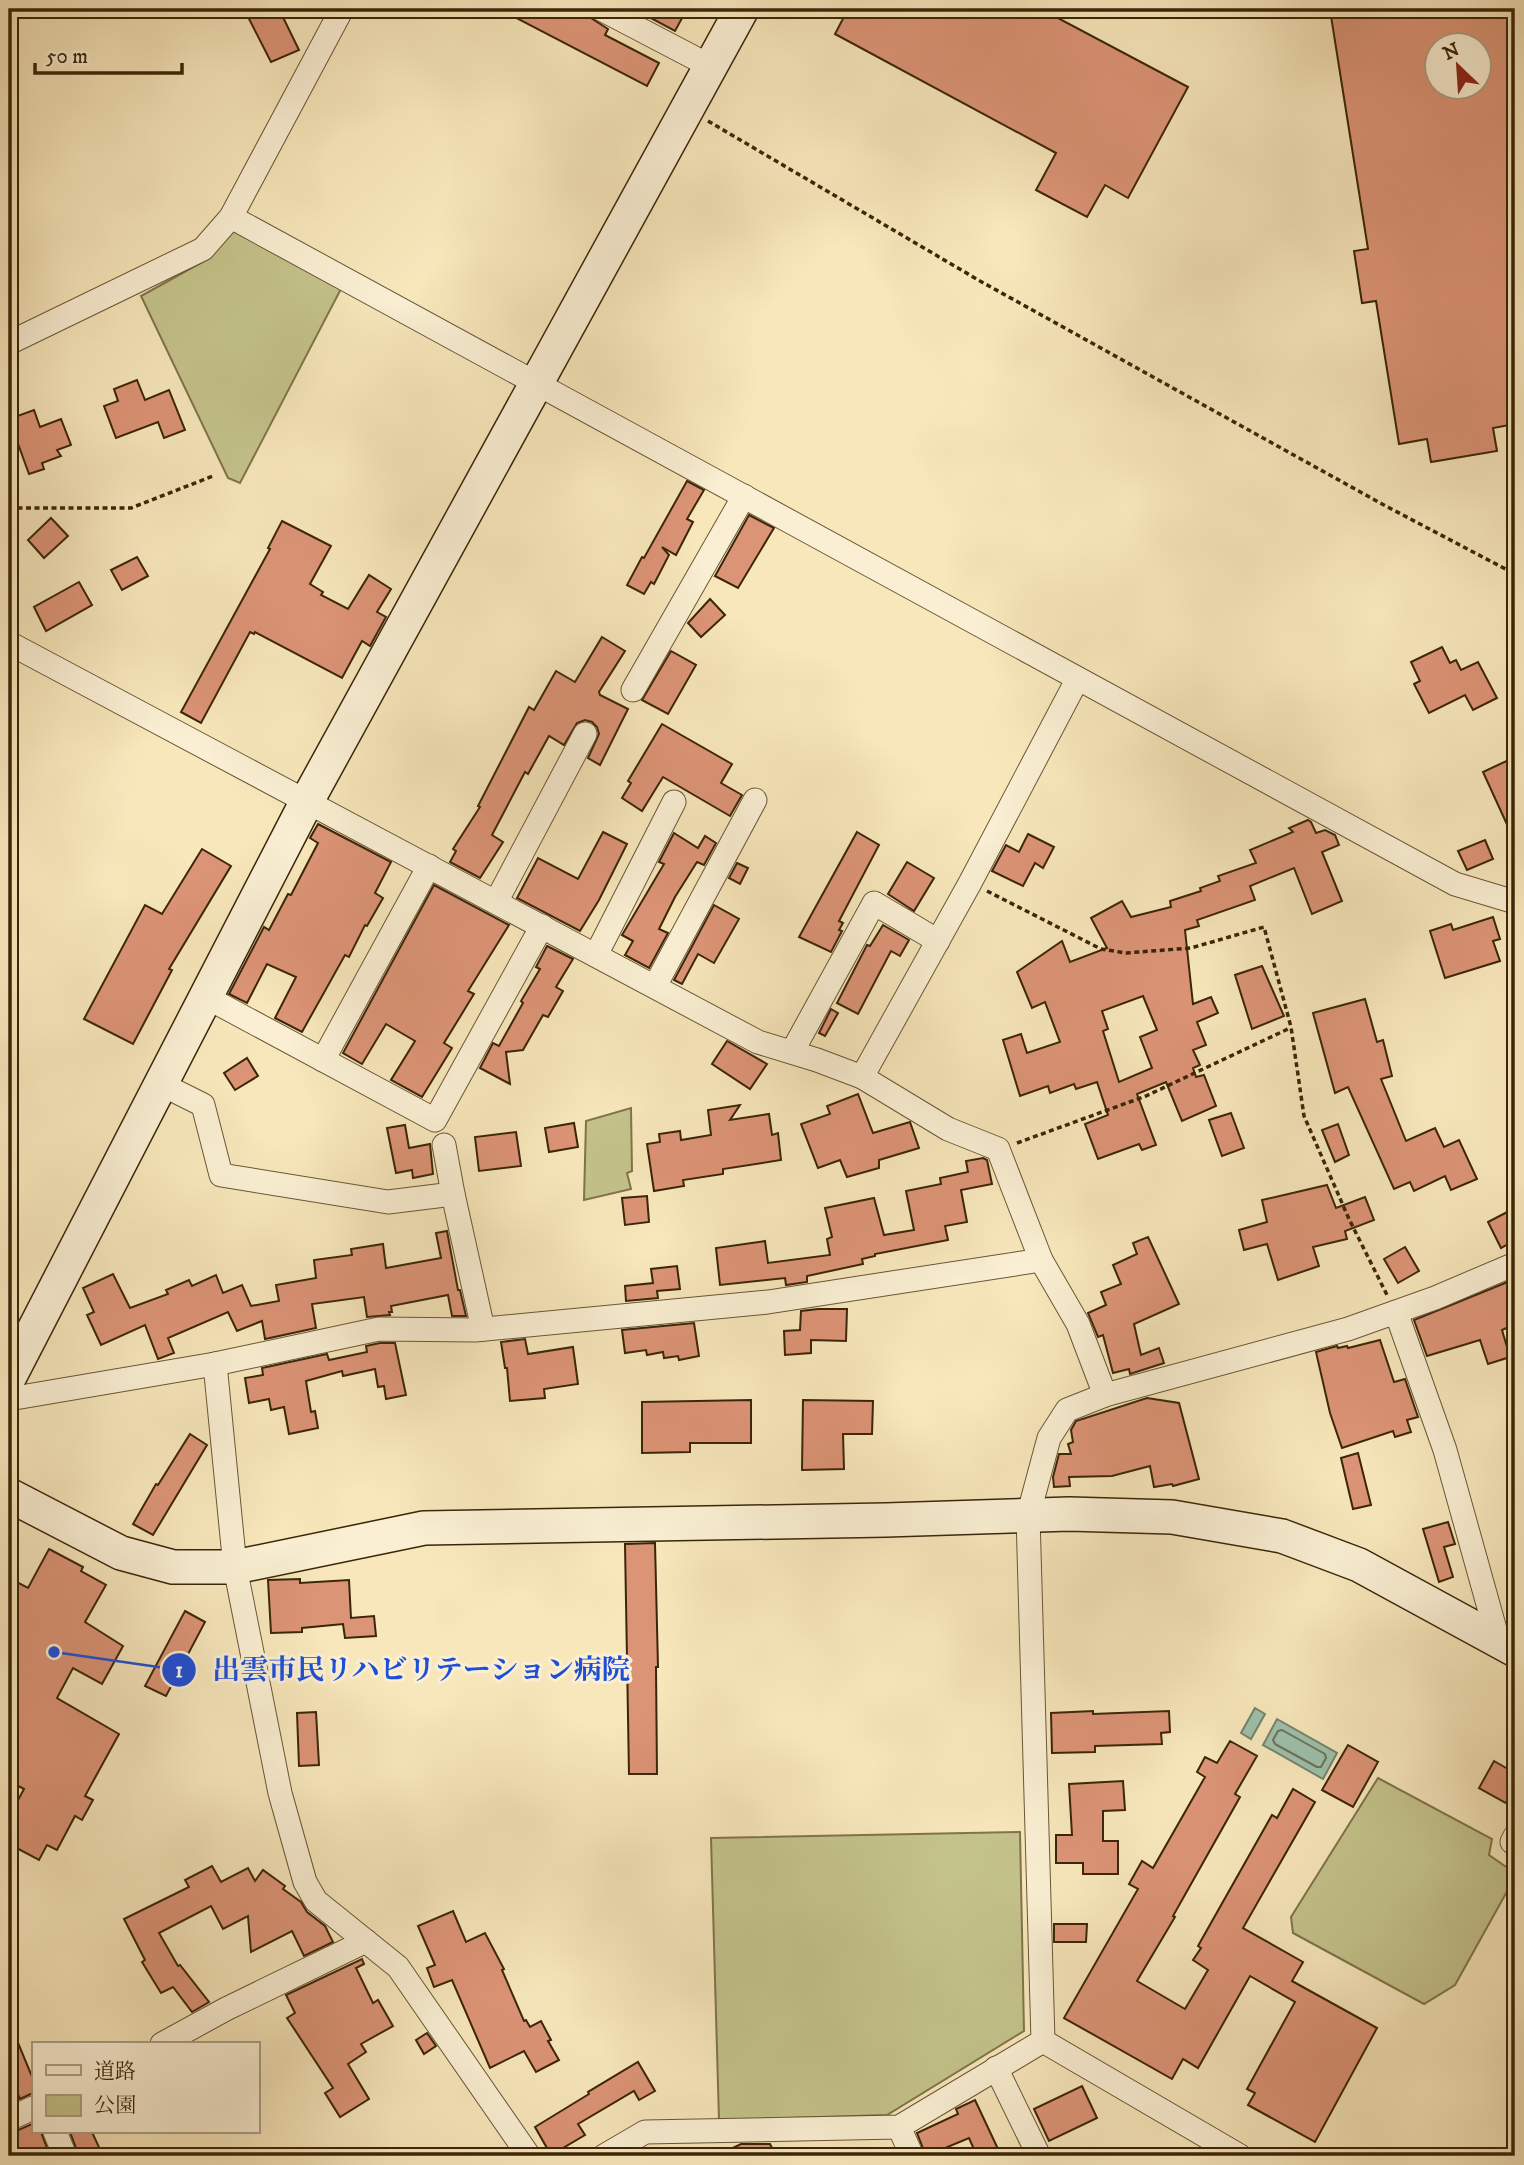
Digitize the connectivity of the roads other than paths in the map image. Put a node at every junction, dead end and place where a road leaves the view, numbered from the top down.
1 (342, 9) edge
2 (601, 9) edge
3 (742, 9) edge
4 (710, 66) junction
5 (231, 217) junction
6 (9, 343) edge
7 (536, 381) junction
8 (744, 496) junction
9 (9, 643) edge
10 (1077, 680) junction
11 (633, 690) dead end
12 (585, 734) dead end
13 (755, 800) dead end
14 (307, 801) junction
15 (674, 802) dead end
16 (429, 866) junction
17 (496, 902) junction
18 (1515, 902) edge
19 (542, 926) junction
20 (938, 941) junction
21 (596, 955) junction
22 (655, 986) junction
23 (206, 997) junction
24 (792, 1052) junction
25 (323, 1060) junction
26 (862, 1077) junction
27 (161, 1084) junction
28 (444, 1145) dead end
29 (453, 1194) junction
30 (1041, 1260) junction
31 (1515, 1264) edge
32 (1396, 1312) junction
33 (483, 1329) junction
34 (215, 1364) junction
35 (9, 1378) edge
36 (1105, 1395) junction
37 (9, 1399) edge
38 (9, 1496) edge
39 (1028, 1516) junction
40 (235, 1567) junction
41 (1506, 1645) edge
42 (1515, 1836) edge
43 (1515, 1844) edge
44 (366, 1941) junction
45 (1042, 2041) junction
46 (166, 2042) edge
47 (996, 2068) junction
48 (32, 2108) edge
49 (9, 2119) edge
50 (898, 2127) junction
51 (56, 2134) edge
52 (65, 2156) edge
53 (527, 2156) edge
54 (604, 2156) edge
55 (912, 2156) edge
56 (1040, 2156) edge
57 (1240, 2156) edge

1 - 5 street
2 - 4 street
3 - 4 street
4 - 7 street
5 - 6 street
5 - 7 street
7 - 8 street
7 - 14 street
8 - 10 street
8 - 11 street
9 - 14 street
10 - 18 street
10 - 20 street
12 - 17 street
13 - 22 street
14 - 16 street
14 - 23 street
15 - 21 street
16 - 17 street
16 - 25 street
17 - 19 street
19 - 21 street
19 - 25 street
20 - 24 street
20 - 26 street
21 - 22 street
22 - 24 street
23 - 25 street
23 - 27 street
24 - 26 street
26 - 30 street
27 - 29 street
27 - 35 street
28 - 29 street
29 - 33 street
30 - 33 street
30 - 36 street
31 - 32 street
32 - 36 street
32 - 41 street
33 - 34 street
34 - 37 street
34 - 40 street
36 - 39 street
38 - 40 street
39 - 40 street
39 - 41 street
39 - 45 street
40 - 44 street
42 - 43 street
44 - 46 street
44 - 53 street
45 - 47 street
45 - 57 street
47 - 50 street
47 - 56 street
48 - 49 street
50 - 54 street
50 - 55 street
51 - 52 street

